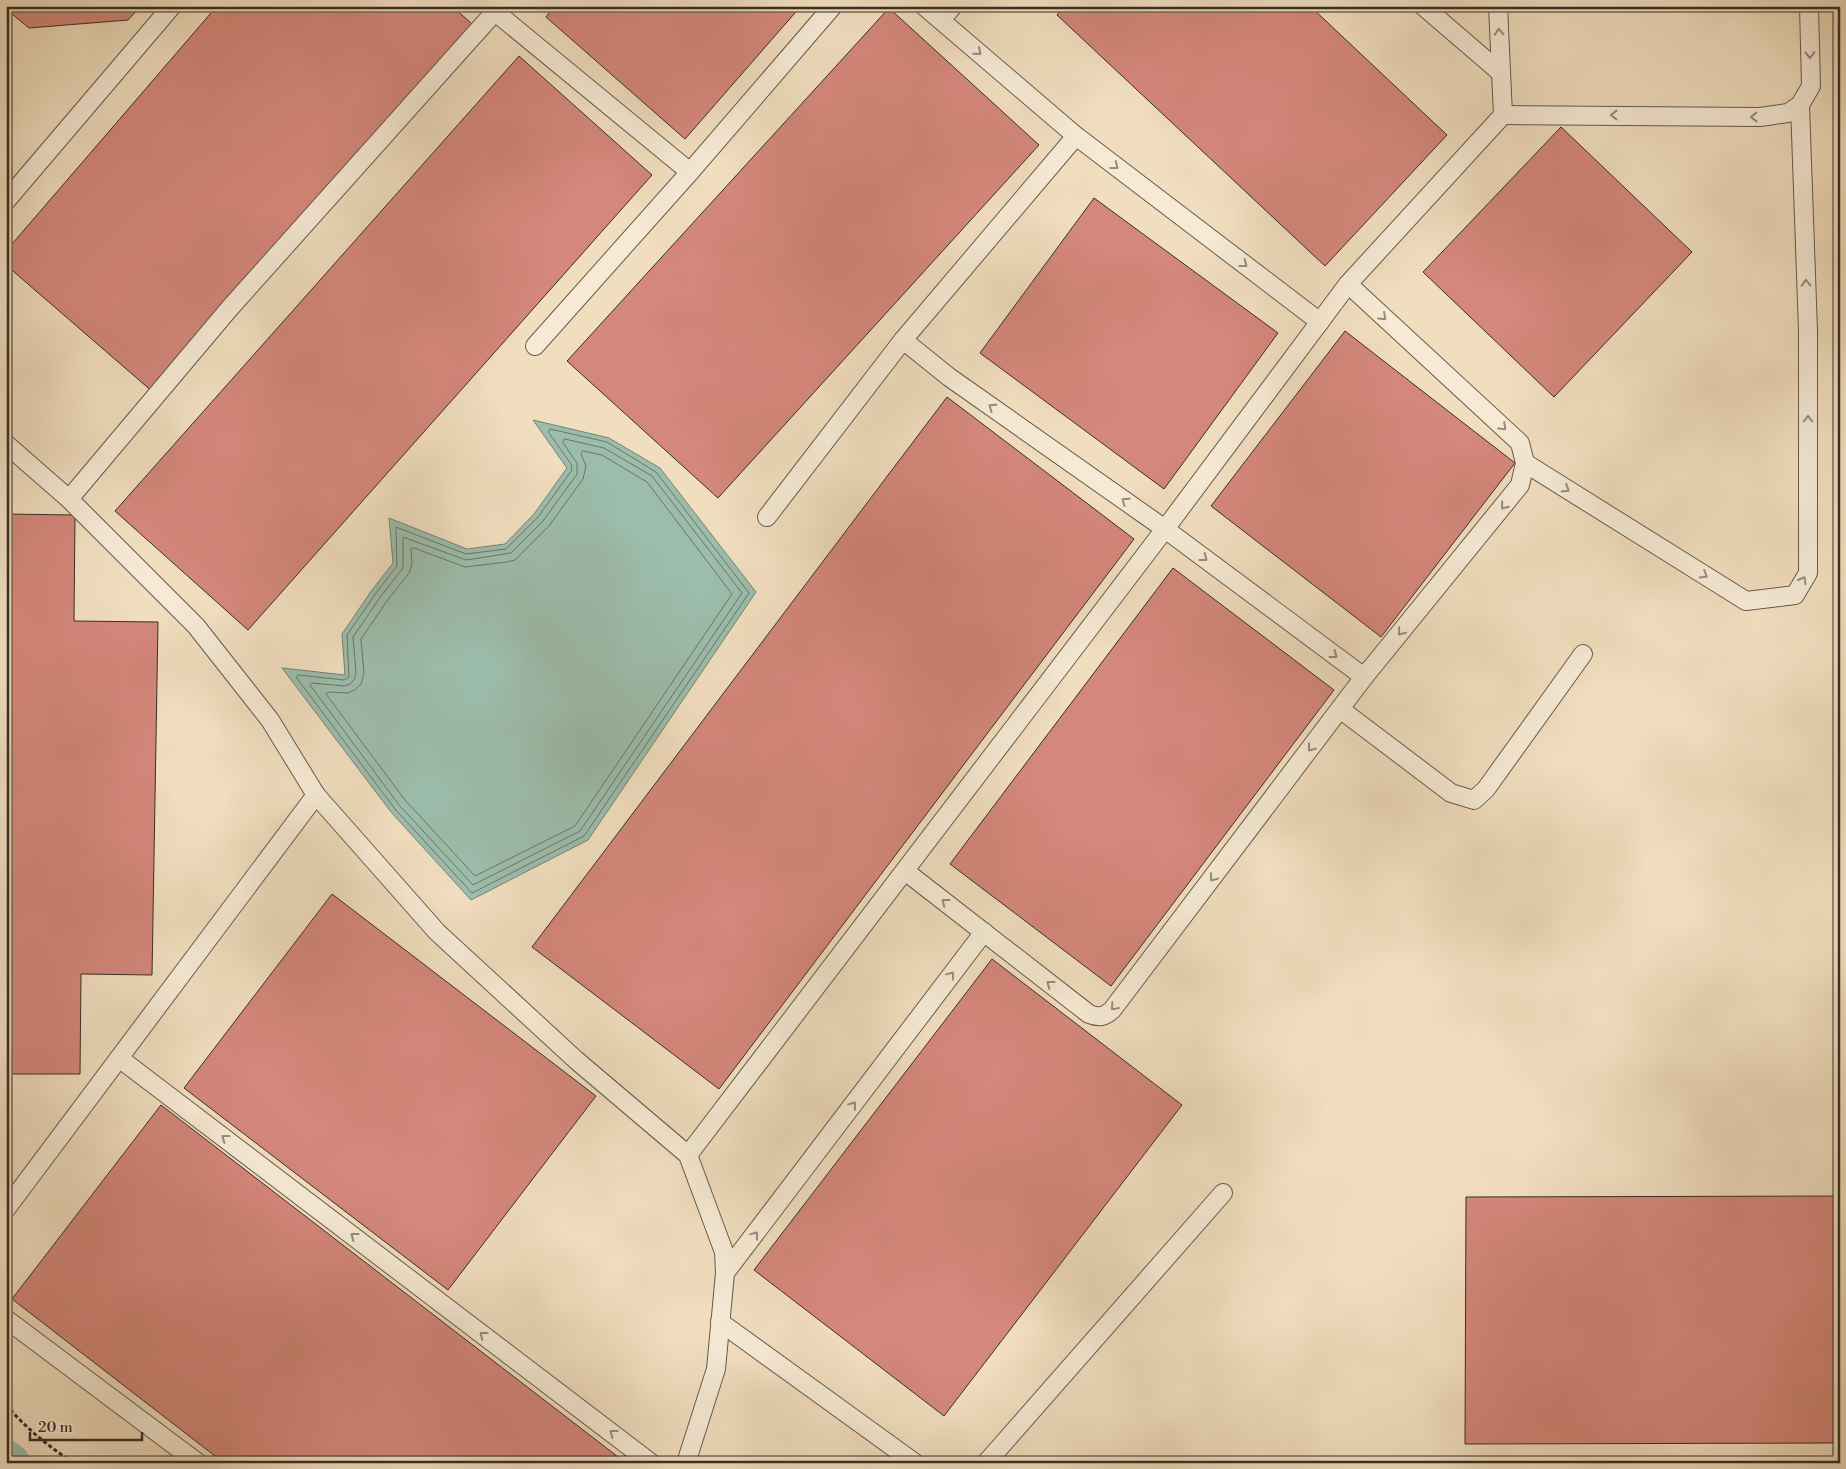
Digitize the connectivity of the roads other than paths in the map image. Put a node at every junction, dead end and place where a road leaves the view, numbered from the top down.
1 (172, 6) edge
2 (833, 6) edge
3 (924, 6) edge
4 (953, 6) edge
5 (1423, 6) edge
6 (1498, 6) edge
7 (1809, 6) edge
8 (494, 8) edge
9 (941, 20) junction
10 (1500, 73) junction
11 (1800, 105) junction
12 (1503, 115) junction
13 (1076, 136) junction
14 (690, 172) junction
15 (6, 201) edge
16 (1348, 284) junction
17 (1320, 322) junction
18 (904, 340) junction
19 (535, 346) dead end
20 (6, 444) edge
21 (1525, 463) junction
22 (69, 499) junction
23 (767, 517) dead end
24 (1165, 529) junction
25 (1583, 654) dead end
26 (1364, 677) junction
27 (1340, 709) junction
28 (316, 795) junction
29 (905, 871) junction
30 (984, 932) junction
31 (119, 1058) junction
32 (688, 1155) junction
33 (1223, 1193) dead end
34 (6, 1208) edge
35 (725, 1274) junction
36 (6, 1319) edge
37 (720, 1322) junction
38 (198, 1463) edge
39 (651, 1463) edge
40 (686, 1463) edge
41 (914, 1463) edge
42 (986, 1463) edge

1 - 15 lane
2 - 14 lane
3 - 9 lane
4 - 9 lane
5 - 10 lane
10 -> 6 lane
7 -> 11 lane
8 - 14 lane
8 - 22 lane
9 -> 13 lane
10 - 12 lane
11 -> 12 lane
21 -> 11 lane
12 - 16 lane
13 -> 17 lane
13 - 18 lane
14 - 19 lane
16 - 17 lane
16 -> 21 lane
17 - 24 lane
18 - 23 lane
24 -> 18 lane
20 - 22 lane
21 -> 26 lane
22 - 28 lane
24 -> 26 lane
24 - 29 lane
25 - 27 lane
26 - 27 lane
27 -> 30 lane
28 - 31 lane
28 - 32 lane
30 -> 29 lane
29 - 32 lane
35 -> 30 lane
31 - 34 lane
39 -> 31 lane
32 - 35 lane
33 - 42 lane
35 - 37 lane
36 - 38 lane
37 - 40 lane
37 - 41 lane

